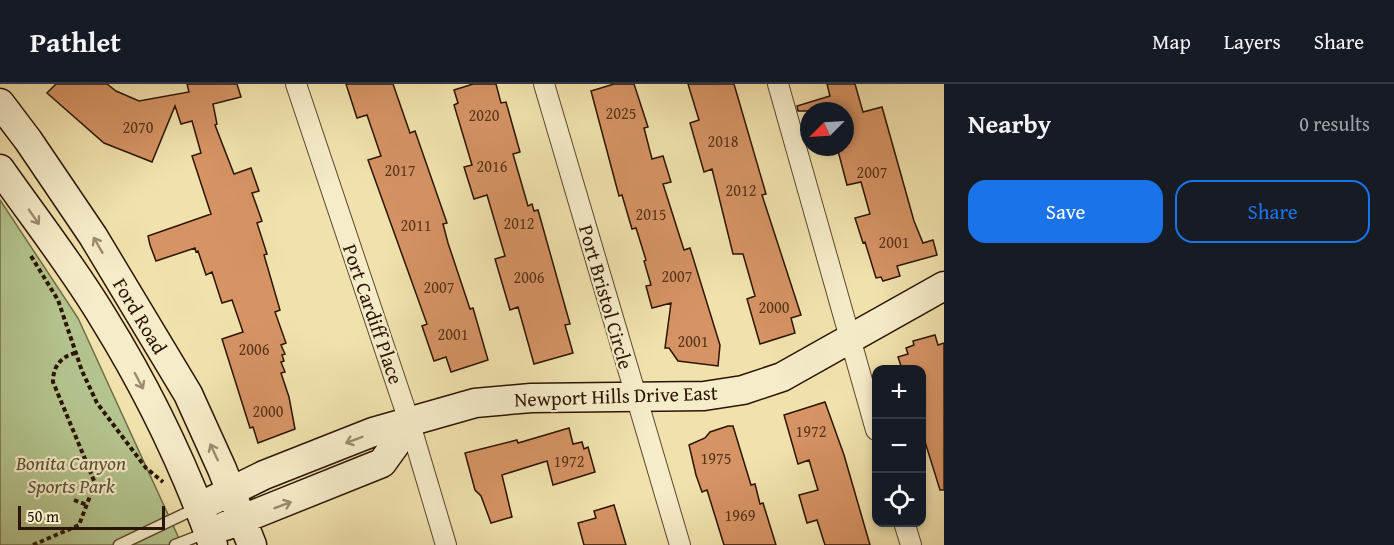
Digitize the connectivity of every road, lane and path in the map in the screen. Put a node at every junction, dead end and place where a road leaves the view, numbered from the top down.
1 (296, 84) edge
2 (544, 84) edge
3 (778, 84) edge
4 (0, 103) edge
5 (0, 169) edge
6 (29, 253) dead end
7 (944, 286) edge
8 (850, 340) junction
9 (75, 352) junction
10 (636, 398) junction
11 (873, 419) edge
12 (410, 424) junction
13 (164, 482) dead end
14 (231, 491) junction
15 (74, 500) dead end
16 (87, 505) junction
17 (906, 527) edge
18 (207, 528) edge
19 (247, 532) edge
20 (46, 539) junction
21 (33, 545) edge
22 (49, 545) edge
23 (119, 545) edge
24 (176, 545) edge
25 (446, 545) edge
26 (680, 545) edge
27 (911, 545) edge

1 - 12 street, Port Cardiff Place
2 - 10 street, Port Bristol Circle
3 - 8 street
14 -> 4 street, Ford Road
5 -> 18 street, Ford Road
6 - 9 path
7 - 8 street, Newport Hills Drive East
8 - 10 street, Newport Hills Drive East
8 - 11 street
9 - 13 path
9 - 16 path
10 - 12 street, Newport Hills Drive East
10 - 26 street, Port Bristol Circle
12 -> 14 street, Newport Hills Drive East
19 -> 12 street
12 - 25 street, Port Cardiff Place
14 - 18 street, Newport Hills Drive East
14 - 19 street, Ford Road
15 - 16 path
16 - 20 path
17 - 27 street
18 - 19 street
18 - 23 lane
18 - 24 lane
20 - 21 path
20 - 22 path

